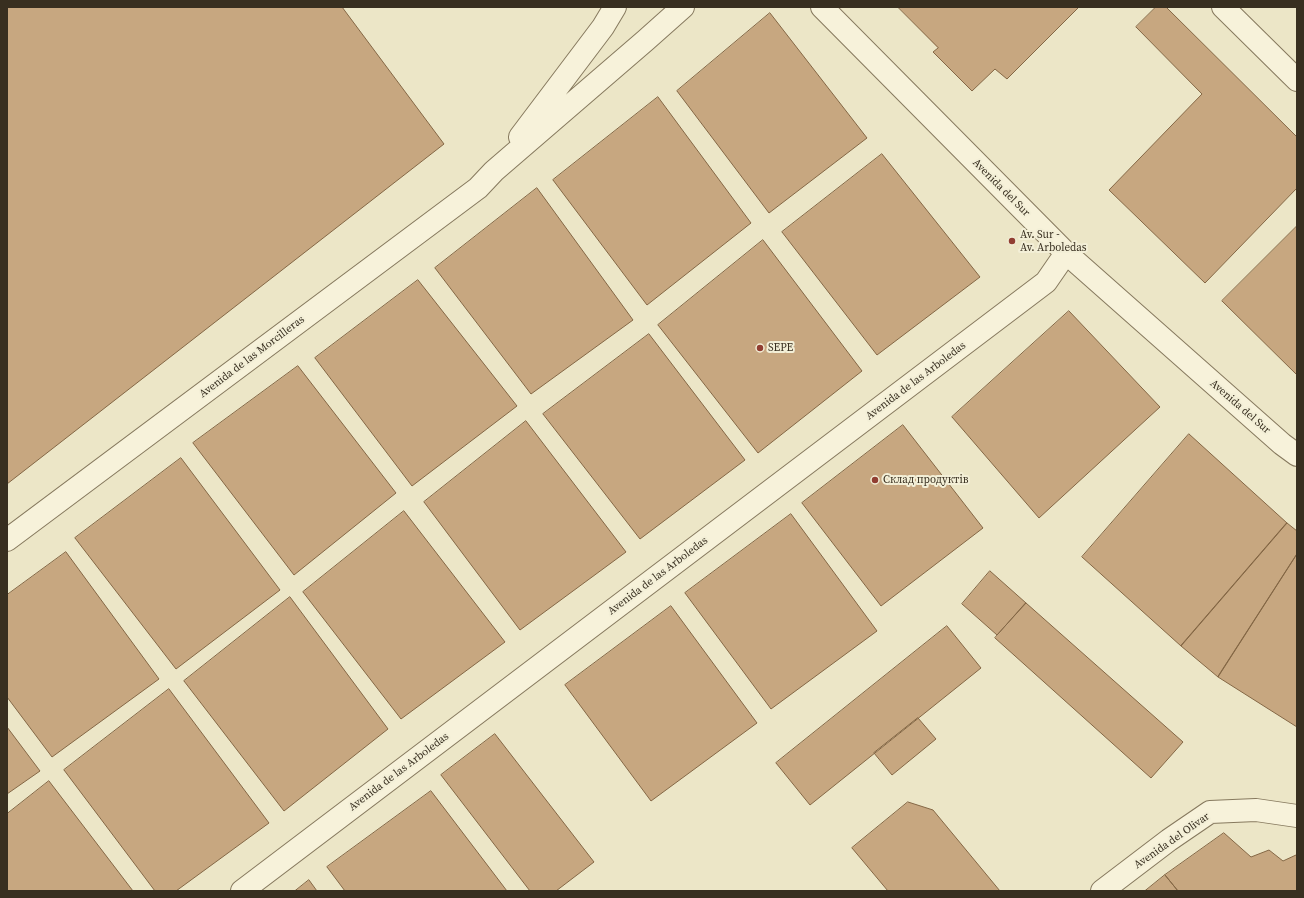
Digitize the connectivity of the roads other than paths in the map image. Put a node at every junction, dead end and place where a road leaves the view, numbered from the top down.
1 (615, 7) edge
2 (683, 7) edge
3 (822, 7) edge
4 (1223, 7) edge
5 (1297, 80) edge
6 (494, 171) junction
7 (1066, 254) junction
8 (1297, 455) edge
9 (7, 540) edge
10 (1297, 816) edge
11 (242, 891) edge
12 (1102, 891) edge

1 - 6 street
2 - 6 street
3 - 7 street, Avenida del Sur
4 - 5 street
6 - 9 street, Avenida de las Morcilleras
7 - 8 street, Avenida del Sur
7 - 11 street, Avenida de las Arboledas
10 - 12 street, Avenida del Olivar

